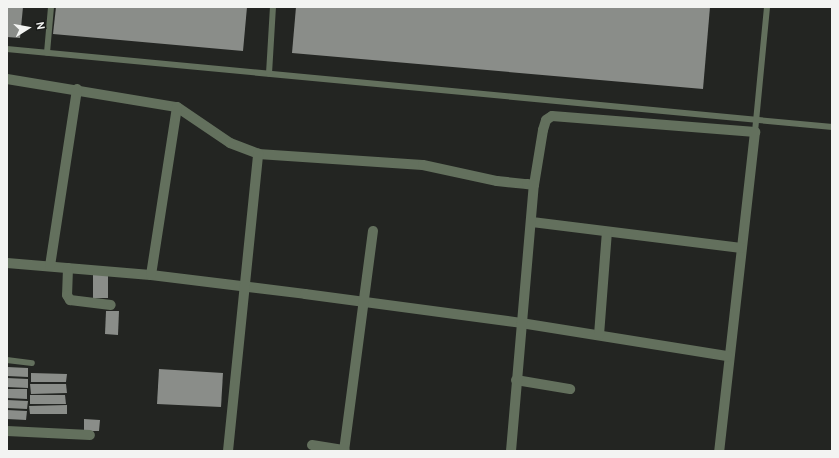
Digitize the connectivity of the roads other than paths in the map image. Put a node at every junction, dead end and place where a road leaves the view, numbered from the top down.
1 (51, 7) edge
2 (273, 7) edge
3 (767, 7) edge
4 (7, 49) edge
5 (47, 53) junction
6 (269, 74) junction
7 (7, 79) edge
8 (77, 89) junction
9 (177, 107) junction
10 (648, 110) junction
11 (756, 120) junction
12 (647, 123) junction
13 (832, 127) edge
14 (754, 132) junction
15 (258, 154) junction
16 (534, 185) junction
17 (532, 222) junction
18 (373, 231) dead end
19 (607, 232) junction
20 (741, 248) junction
21 (7, 263) edge
22 (50, 266) junction
23 (68, 268) junction
24 (151, 275) junction
25 (246, 288) junction
26 (365, 303) junction
27 (111, 304) dead end
28 (521, 323) junction
29 (599, 335) junction
30 (728, 356) junction
31 (7, 360) edge
32 (32, 363) dead end
33 (516, 380) junction
34 (570, 389) dead end
35 (7, 431) edge
36 (90, 435) dead end
37 (312, 445) dead end
38 (344, 450) edge
39 (228, 451) edge
40 (511, 451) edge
41 (719, 451) edge

1 - 5 lane
2 - 6 lane
3 - 11 lane
4 - 5 lane
5 - 6 lane
6 - 10 lane
7 - 8 street
8 - 9 street
8 - 22 street
9 - 15 street
9 - 24 street
10 - 11 lane
10 - 12 lane
11 - 13 lane
11 - 14 lane
12 - 14 street
12 - 16 street
14 - 20 street
15 - 16 street
15 - 25 street
16 - 17 street
17 - 19 street
17 - 28 street
18 - 26 street
19 - 20 street
19 - 29 street
20 - 30 street
21 - 22 street
22 - 23 street
23 - 24 street
23 - 27 street
24 - 25 street
25 - 26 street
25 - 39 street
26 - 28 street
26 - 38 street
28 - 29 street
28 - 33 street
29 - 30 street
30 - 41 street
31 - 32 lane
33 - 34 street
33 - 40 street
35 - 36 street
37 - 38 street

